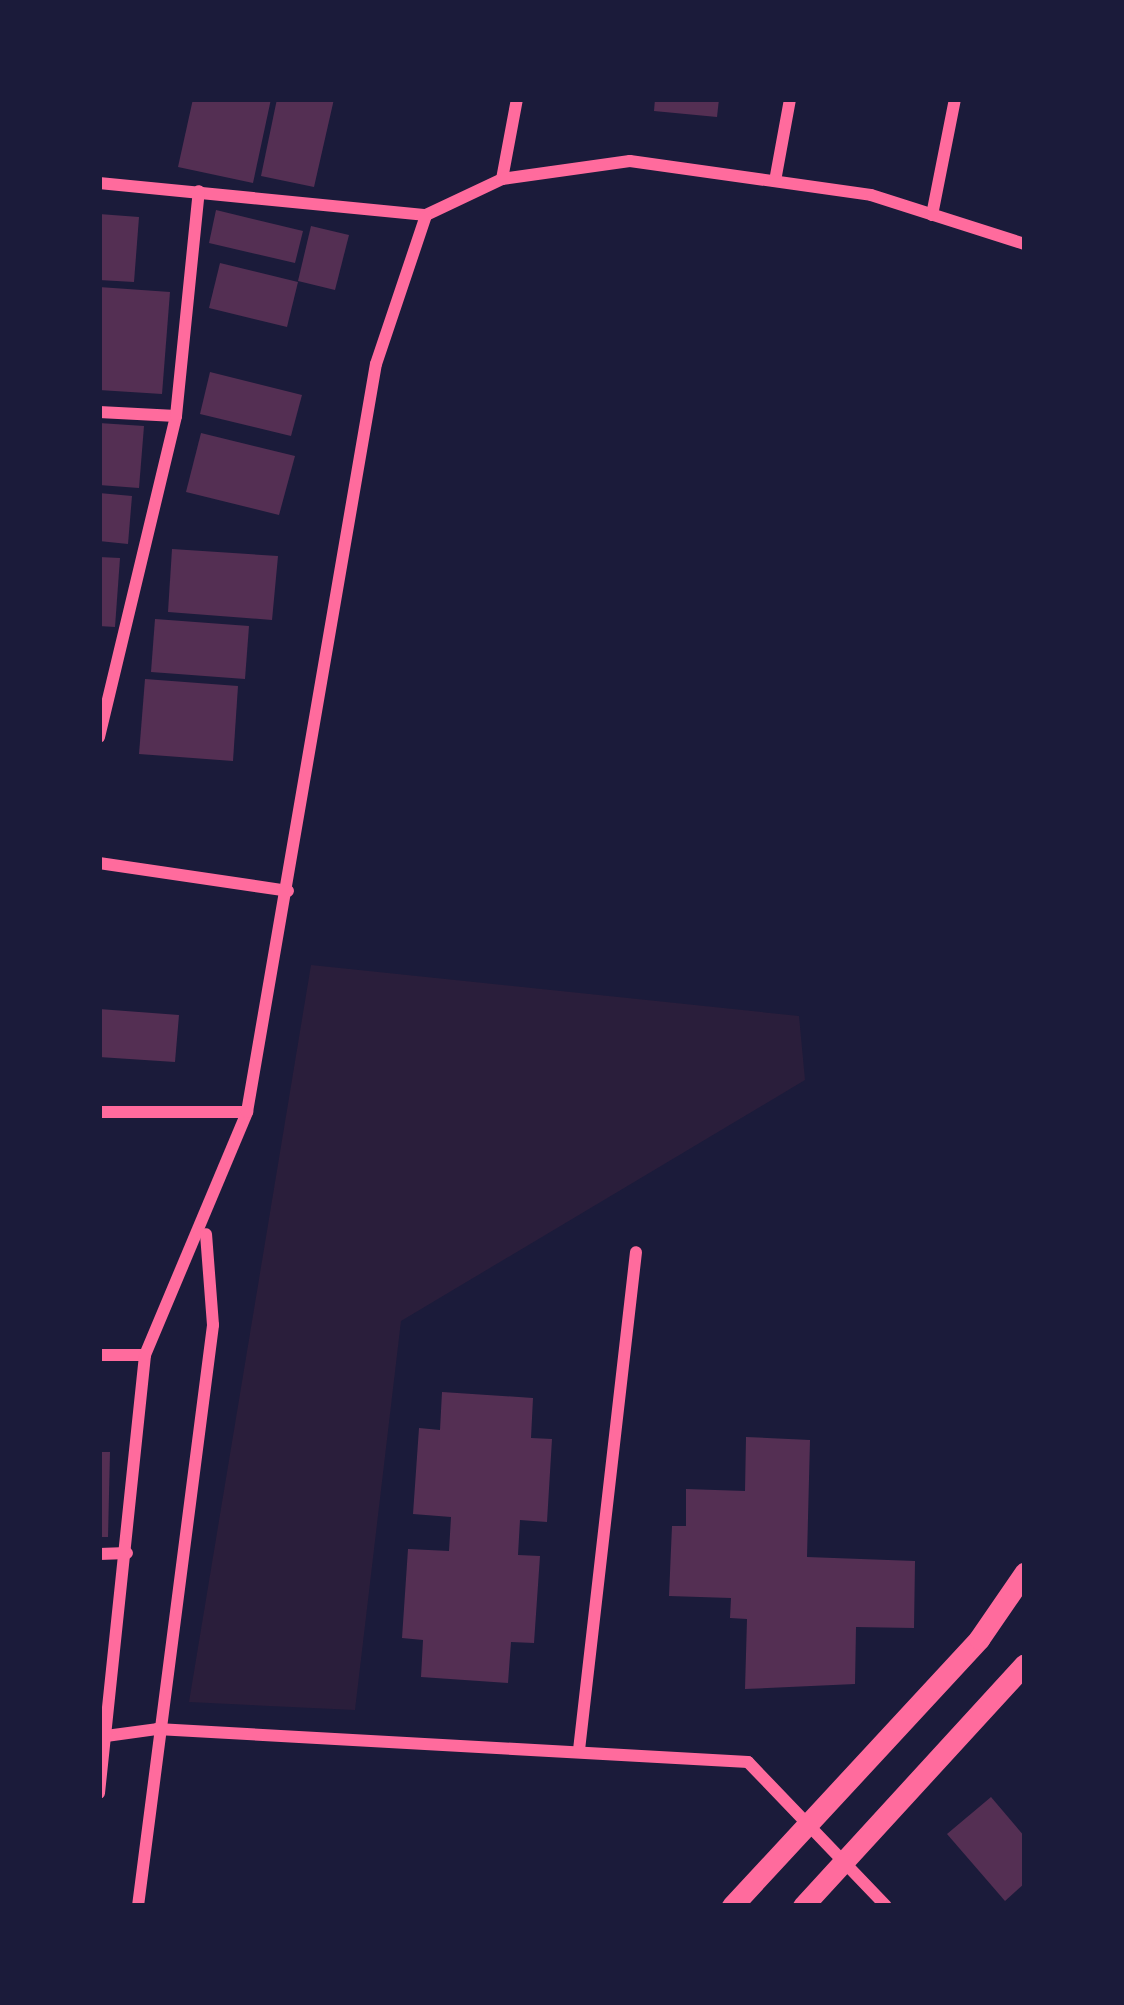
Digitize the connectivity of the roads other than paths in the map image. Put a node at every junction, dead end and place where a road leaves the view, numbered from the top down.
1 (517, 99) edge
2 (790, 99) edge
3 (955, 99) edge
4 (502, 179) junction
5 (776, 181) junction
6 (99, 183) edge
7 (199, 191) junction
8 (932, 214) junction
9 (426, 215) junction
10 (1025, 244) edge
11 (99, 412) edge
12 (176, 416) junction
13 (99, 737) edge
14 (99, 863) edge
15 (288, 890) junction
16 (99, 1112) edge
17 (247, 1112) junction
18 (206, 1231) junction
19 (636, 1252) dead end
20 (99, 1355) edge
21 (145, 1355) junction
22 (99, 1553) edge
23 (127, 1553) junction
24 (1025, 1572) edge
25 (1025, 1664) edge
26 (157, 1729) junction
27 (106, 1736) junction
28 (579, 1750) junction
29 (100, 1781) edge
30 (99, 1793) edge
31 (808, 1822) junction
32 (846, 1858) junction
33 (138, 1906) edge
34 (732, 1906) edge
35 (802, 1906) edge
36 (886, 1906) edge

1 - 4 street
2 - 5 street
3 - 8 street
4 - 5 street
4 - 9 street
5 - 8 street
6 - 7 street
7 - 9 street
7 - 12 street
8 - 10 street
9 - 15 street
11 - 12 street
12 - 13 street
14 - 15 street
15 - 17 street
16 - 17 street
17 - 18 street
18 - 21 street
18 - 26 street
19 - 28 street
20 - 21 street
21 - 23 street
22 - 23 street
23 - 27 street
24 - 31 street
25 - 32 street
26 - 27 street
26 - 28 street
26 - 33 street
27 - 29 street
28 - 31 street
29 - 30 street
31 - 32 street
31 - 34 street
32 - 35 street
32 - 36 street

